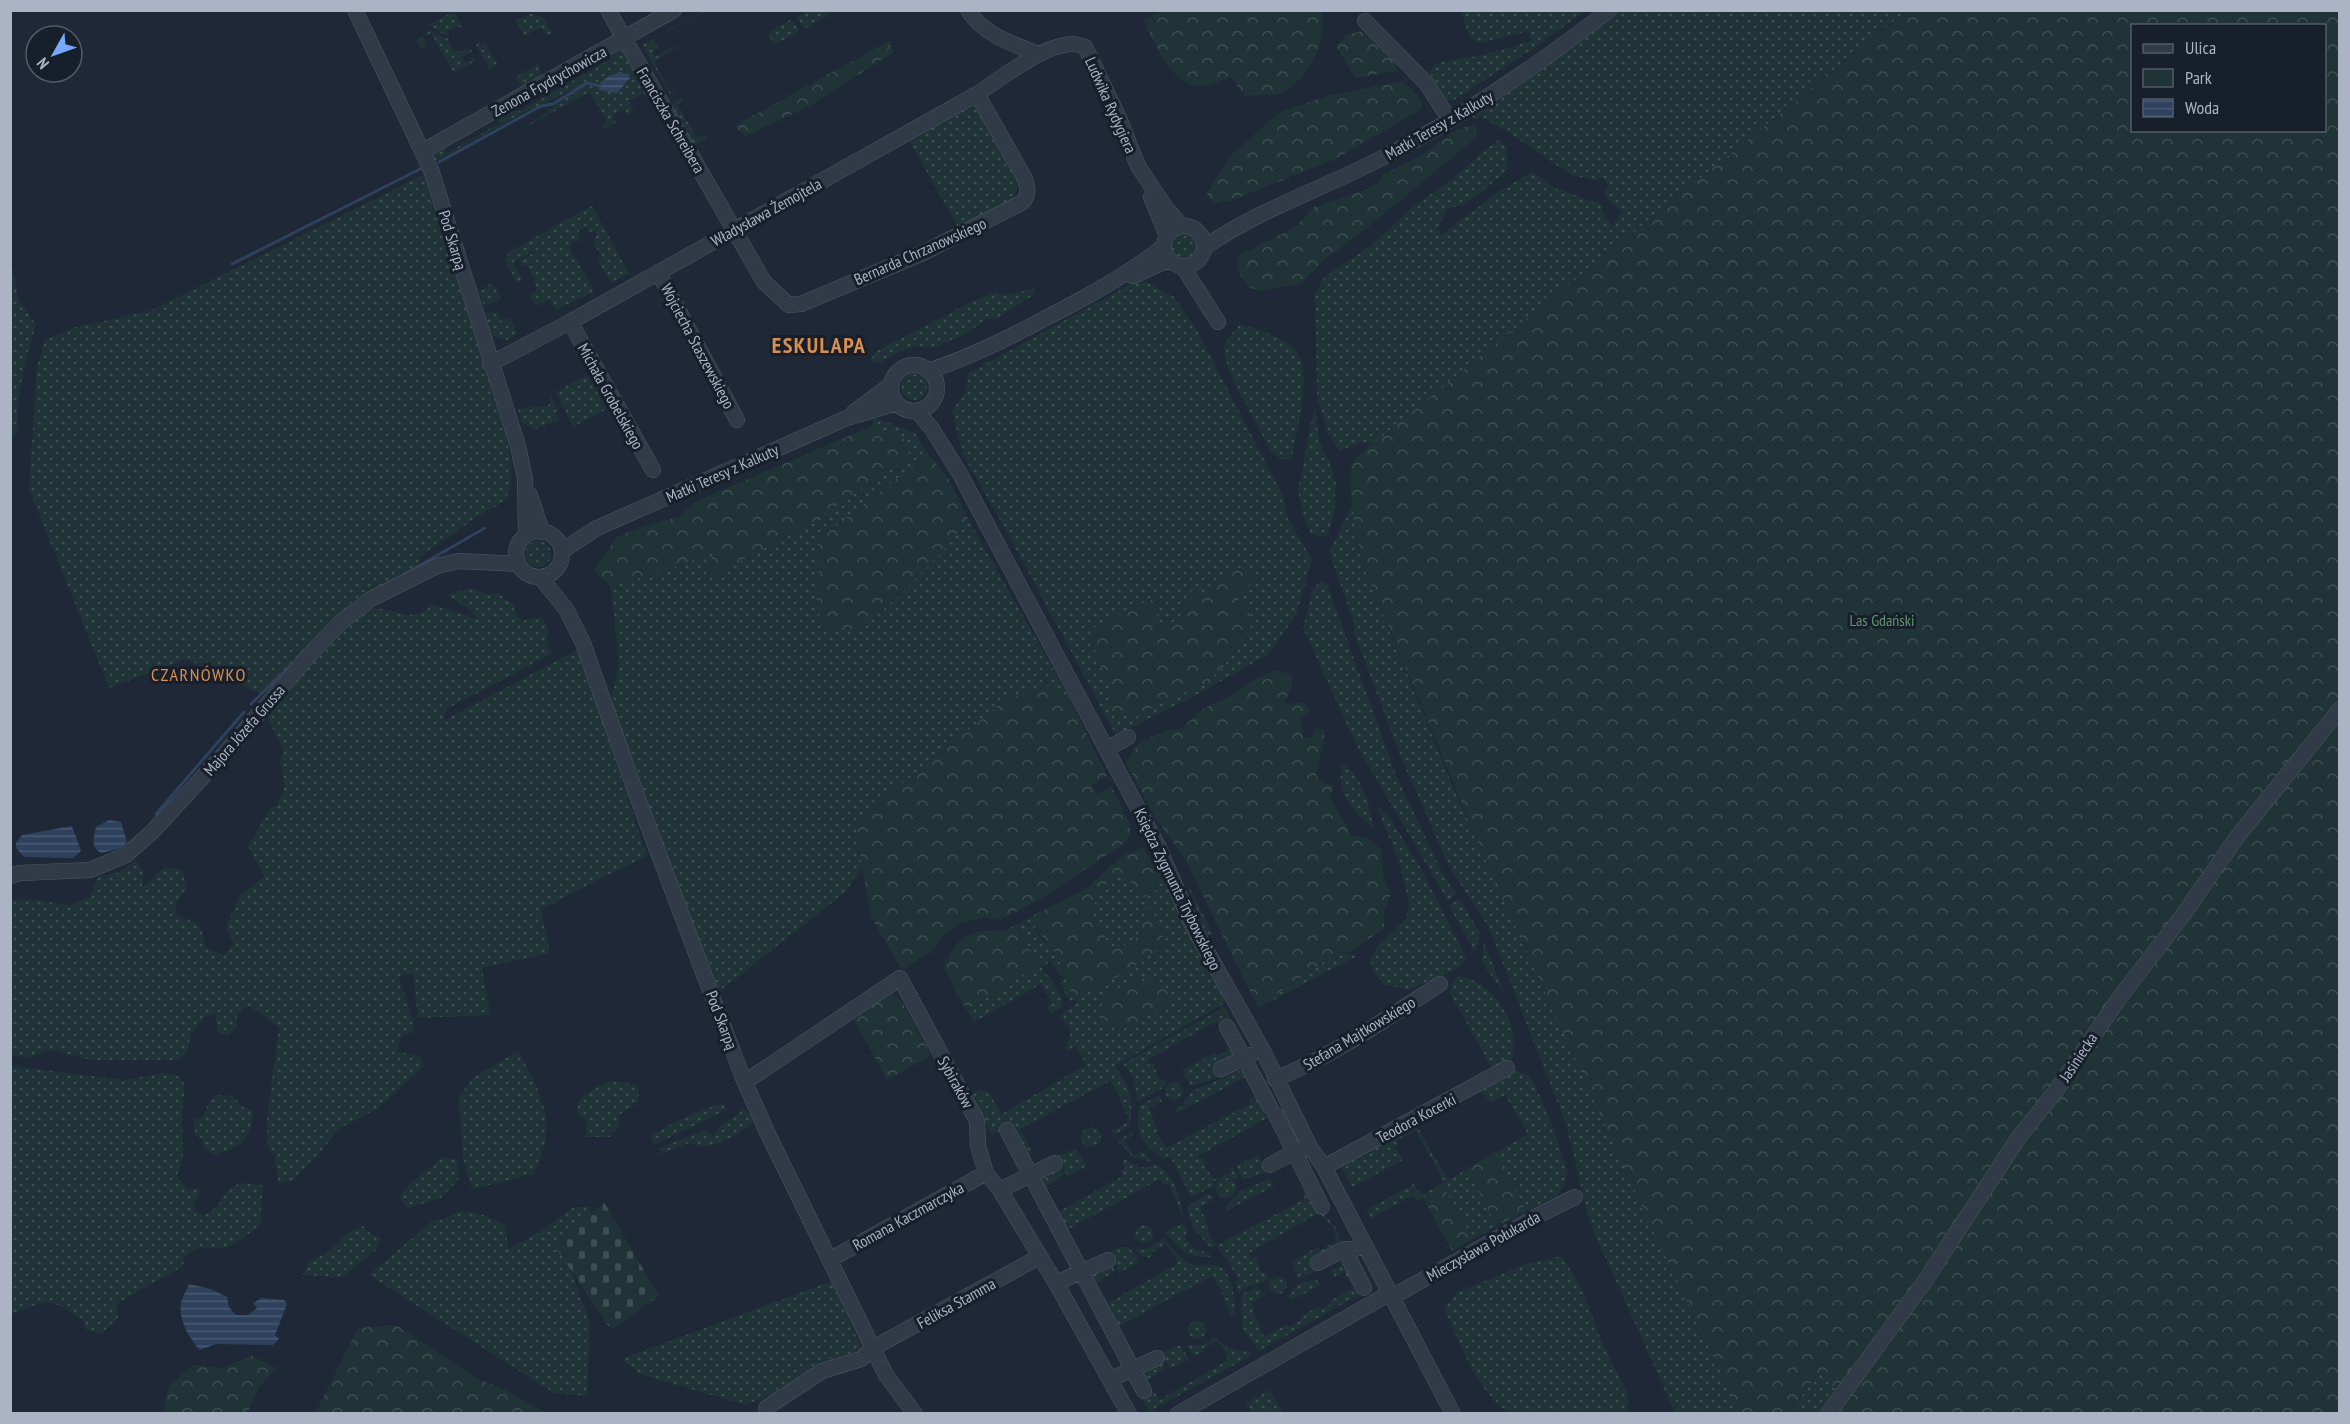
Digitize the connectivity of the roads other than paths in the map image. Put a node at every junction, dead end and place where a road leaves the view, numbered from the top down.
1 (355, 10) edge
2 (608, 10) edge
3 (674, 10) edge
4 (968, 10) edge
5 (1609, 10) edge
6 (1365, 21) dead end
7 (624, 39) junction
8 (1038, 54) junction
9 (977, 94) junction
10 (1450, 120) junction
11 (423, 151) junction
12 (1143, 174) junction
13 (1256, 218) junction
14 (1182, 226) junction
15 (734, 230) junction
16 (1198, 231) junction
17 (1171, 252) junction
18 (1202, 254) junction
19 (658, 272) junction
20 (570, 322) junction
21 (979, 353) junction
22 (490, 364) junction
23 (928, 371) junction
24 (892, 384) junction
25 (936, 385) junction
26 (897, 403) junction
27 (931, 403) junction
28 (917, 411) junction
29 (847, 418) junction
30 (737, 420) dead end
31 (952, 460) junction
32 (653, 470) dead end
33 (525, 479) junction
34 (597, 528) junction
35 (548, 534) junction
36 (521, 541) junction
37 (562, 551) junction
38 (471, 560) junction
39 (518, 564) junction
40 (556, 570) junction
41 (540, 577) junction
42 (566, 609) junction
43 (2340, 709) edge
44 (1128, 737) dead end
45 (1107, 749) junction
46 (10, 876) edge
47 (1440, 984) dead end
48 (1227, 1027) dead end
49 (1263, 1051) junction
50 (1243, 1057) junction
51 (1507, 1068) dead end
52 (1221, 1069) dead end
53 (1275, 1079) junction
54 (745, 1082) junction
55 (1007, 1130) dead end
56 (1310, 1147) junction
57 (1294, 1152) junction
58 (1054, 1162) dead end
59 (1270, 1165) dead end
60 (1324, 1167) junction
61 (986, 1173) junction
62 (1030, 1174) junction
63 (1000, 1190) junction
64 (1575, 1197) dead end
65 (1322, 1207) dead end
66 (1365, 1245) junction
67 (1344, 1249) junction
68 (1039, 1257) junction
69 (831, 1259) junction
70 (1107, 1260) dead end
71 (1318, 1263) dead end
72 (1082, 1272) junction
73 (1056, 1283) junction
74 (1364, 1288) dead end
75 (1388, 1297) junction
76 (873, 1348) junction
77 (1158, 1358) dead end
78 (1133, 1371) junction
79 (1111, 1379) junction
80 (1144, 1391) dead end
81 (766, 1408) dead end
82 (915, 1413) edge
83 (1129, 1413) edge
84 (1178, 1413) edge
85 (1453, 1413) edge
86 (1828, 1413) edge

1 - 11 street, Pod Skarpą
2 - 7 street, Franciszka Schreibera
3 - 7 street, Zenona Frydrychowicza
4 - 8 street
5 - 10 street, Matki Teresy z Kalkuty
6 - 10 street
7 - 11 street, Zenona Frydrychowicza
7 - 15 street, Franciszka Schreibera
8 - 9 street, Władysława Żemojtela
8 - 12 street, Ludwika Rydygiera
9 - 15 street, Władysława Żemojtela
9 - 15 street, Bernarda Chrzanowskiego
10 - 13 street, Matki Teresy z Kalkuty
11 - 22 street, Pod Skarpą
12 - 14 street, Ludwika Rydygiera
12 - 17 street, Ludwika Rydygiera
13 - 16 street, Matki Teresy z Kalkuty
13 - 18 street, Matki Teresy z Kalkuty
14 - 16 street
14 - 17 street
15 - 19 street, Władysława Żemojtela
16 - 18 street
17 - 18 street, Matki Teresy z Kalkuty
17 - 18 street, Ludwika Rydygiera
17 - 21 street
19 - 20 street, Władysława Żemojtela
19 - 30 street, Wojciecha Staszewskiego
20 - 22 street, Władysława Żemojtela
20 - 32 street, Michała Grobelskiego
21 - 23 street
21 - 25 street
22 - 33 street, Pod Skarpą
23 - 24 street
23 - 25 street
24 - 26 street
24 - 29 street, Matki Teresy z Kalkuty
25 - 27 street
26 - 28 street
26 - 29 street, Matki Teresy z Kalkuty
27 - 28 street
27 - 31 street, Księdza Zygmunta Trybowskiego
28 - 31 street, Księdza Zygmunta Trybowskiego
29 - 34 street, Matki Teresy z Kalkuty
31 - 45 street, Księdza Zygmunta Trybowskiego
33 - 35 street, Pod Skarpą
33 - 36 street, Pod Skarpą
34 - 35 street, Matki Teresy z Kalkuty
34 - 37 street, Matki Teresy z Kalkuty
35 - 36 street
35 - 37 street
36 - 38 street, Majora Józefa Grussa
36 - 39 street
37 - 40 street
38 - 39 street, Majora Józefa Grussa
38 - 46 street, Majora Józefa Grussa
39 - 41 street
40 - 41 street
40 - 42 street, Pod Skarpą
41 - 42 street, Pod Skarpą
42 - 54 street, Pod Skarpą
43 - 86 street, Jasiniecka
44 - 45 street
45 - 49 street, Księdza Zygmunta Trybowskiego
47 - 53 street, Stefana Majtkowskiego
48 - 50 street
49 - 50 street
49 - 53 street, Księdza Zygmunta Trybowskiego
50 - 52 street
50 - 57 street
51 - 60 street, Teodora Kocerki
53 - 56 street, Księdza Zygmunta Trybowskiego
54 - 61 street, Sybiraków
54 - 69 street, Pod Skarpą
55 - 62 street
56 - 57 street
56 - 60 street, Księdza Zygmunta Trybowskiego
57 - 59 street
57 - 65 street
58 - 62 street
60 - 66 street, Księdza Zygmunta Trybowskiego
61 - 63 street, Sybiraków
61 - 69 street, Romana Kaczmarczyka
62 - 63 street
62 - 72 street
63 - 68 street, Sybiraków
64 - 75 street, Mieczysława Połukarda
66 - 67 street
66 - 75 street, Księdza Zygmunta Trybowskiego
67 - 71 street
67 - 74 street
68 - 73 street, Sybiraków
68 - 76 street, Feliksa Stamma
69 - 76 street, Pod Skarpą
70 - 72 street
72 - 73 street
72 - 78 street
73 - 79 street, Sybiraków
75 - 84 street, Mieczysława Połukarda
75 - 85 street, Księdza Zygmunta Trybowskiego
76 - 81 street, Feliksa Stamma
76 - 82 street, Pod Skarpą
77 - 78 street
78 - 79 street
78 - 80 street
79 - 83 street, Sybiraków

